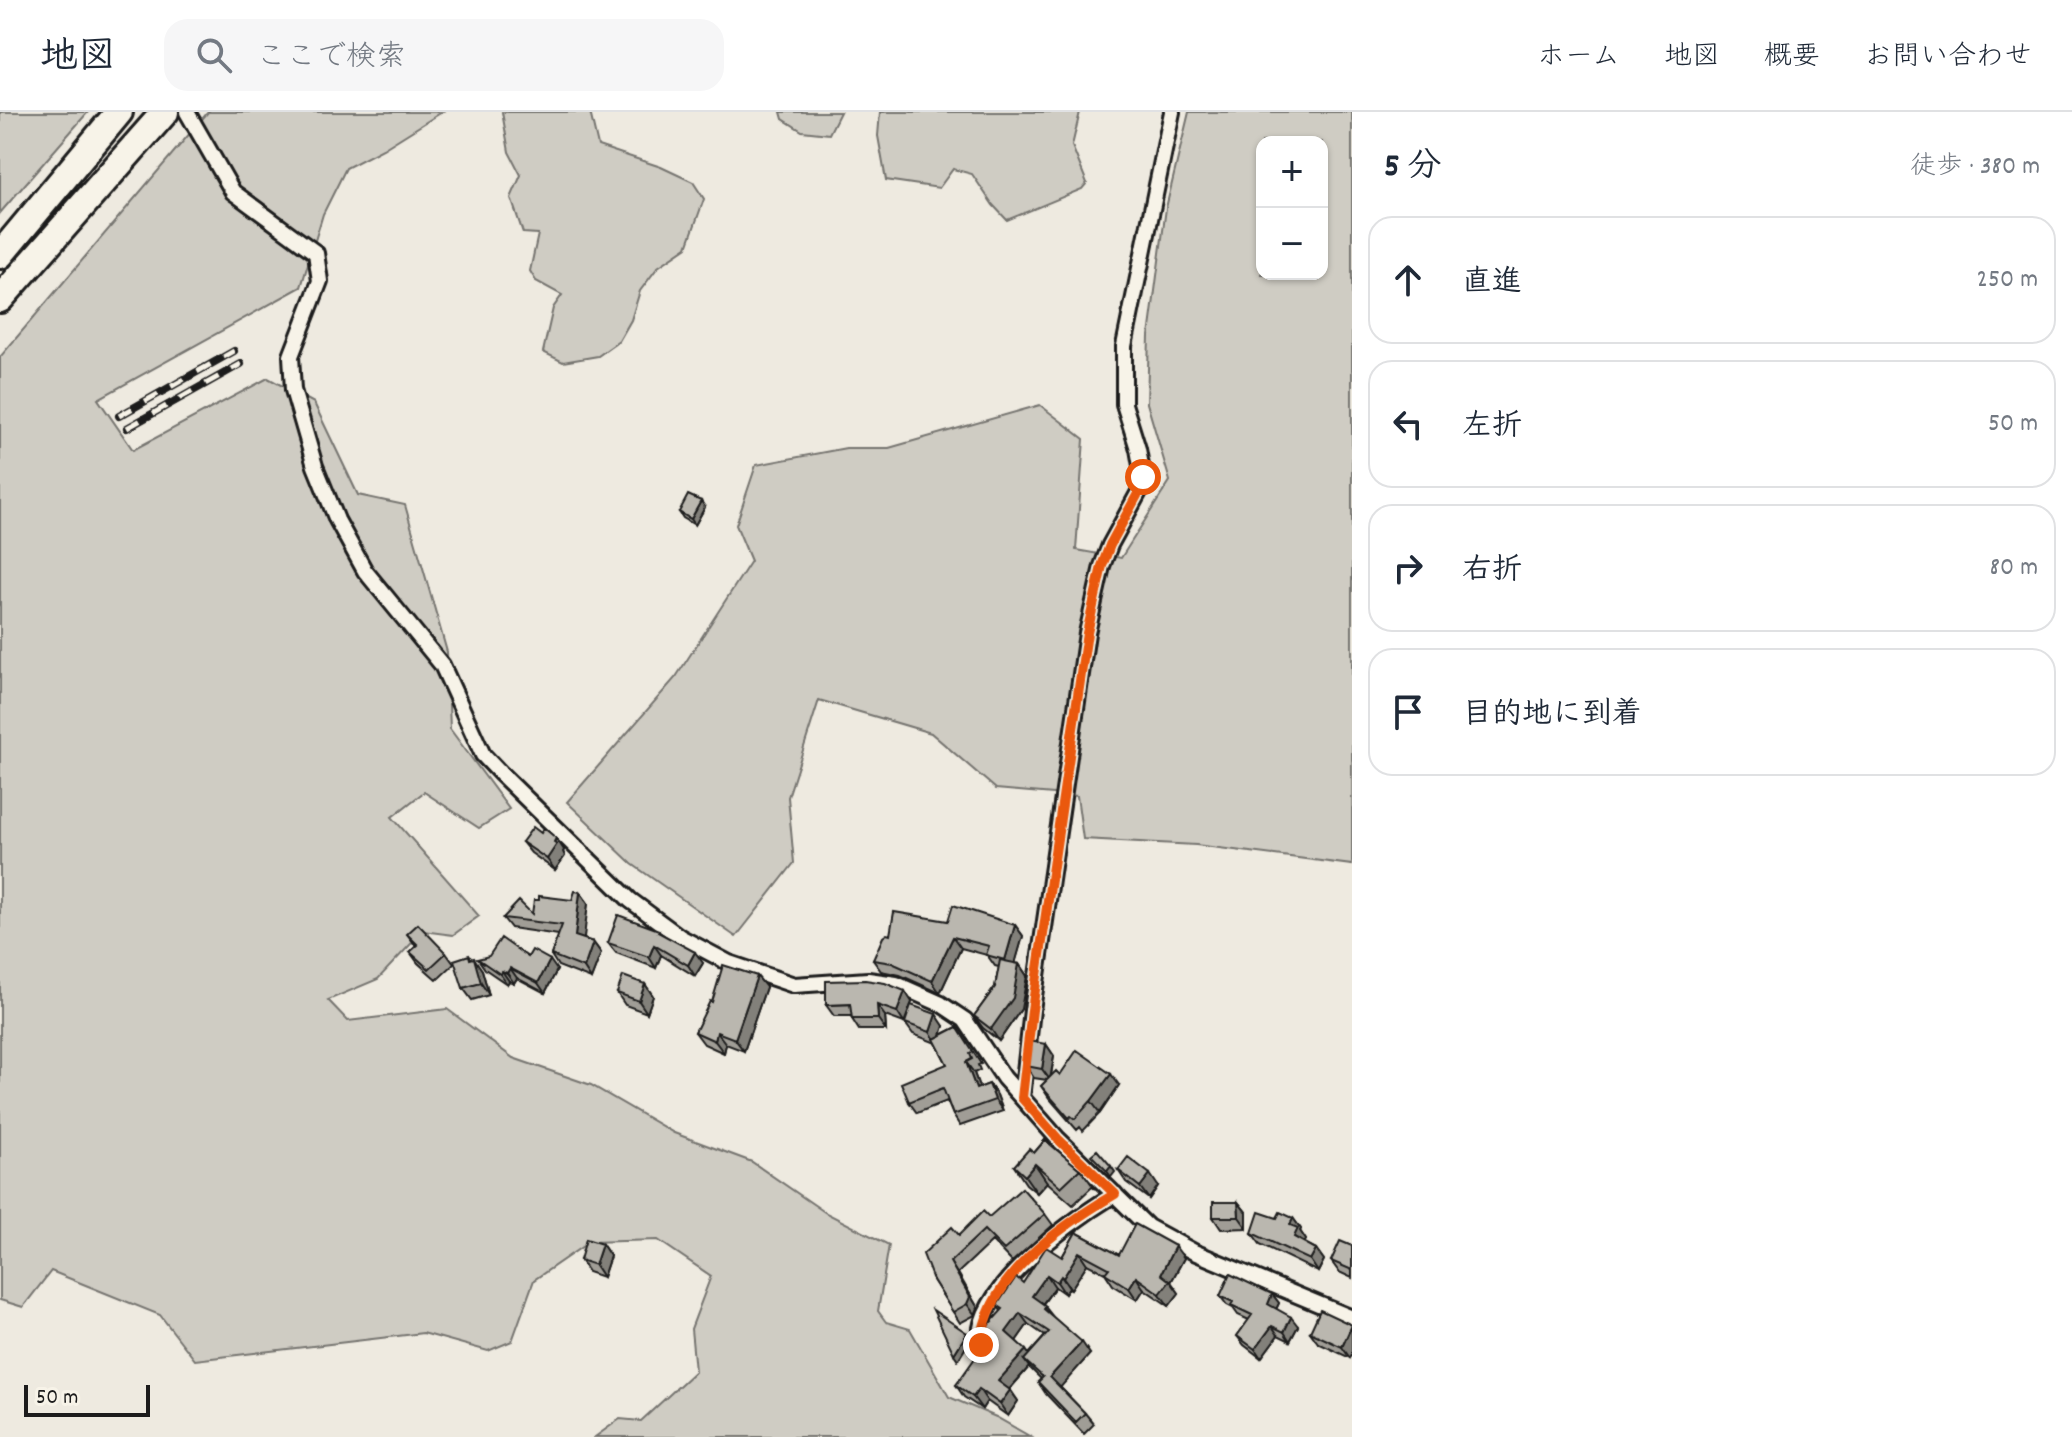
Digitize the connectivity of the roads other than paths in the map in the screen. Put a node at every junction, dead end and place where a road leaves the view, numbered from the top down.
1 (119, 112) edge
2 (187, 112) edge
3 (1172, 112) edge
4 (162, 115) edge
5 (0, 255) edge
6 (0, 299) edge
7 (1022, 1098) junction
8 (1115, 1194) junction
9 (1352, 1318) edge
10 (989, 1362) edge

1 - 5 highway
2 - 7 street
3 - 7 street
4 - 6 highway
7 - 8 street
8 - 9 street
8 - 10 street

